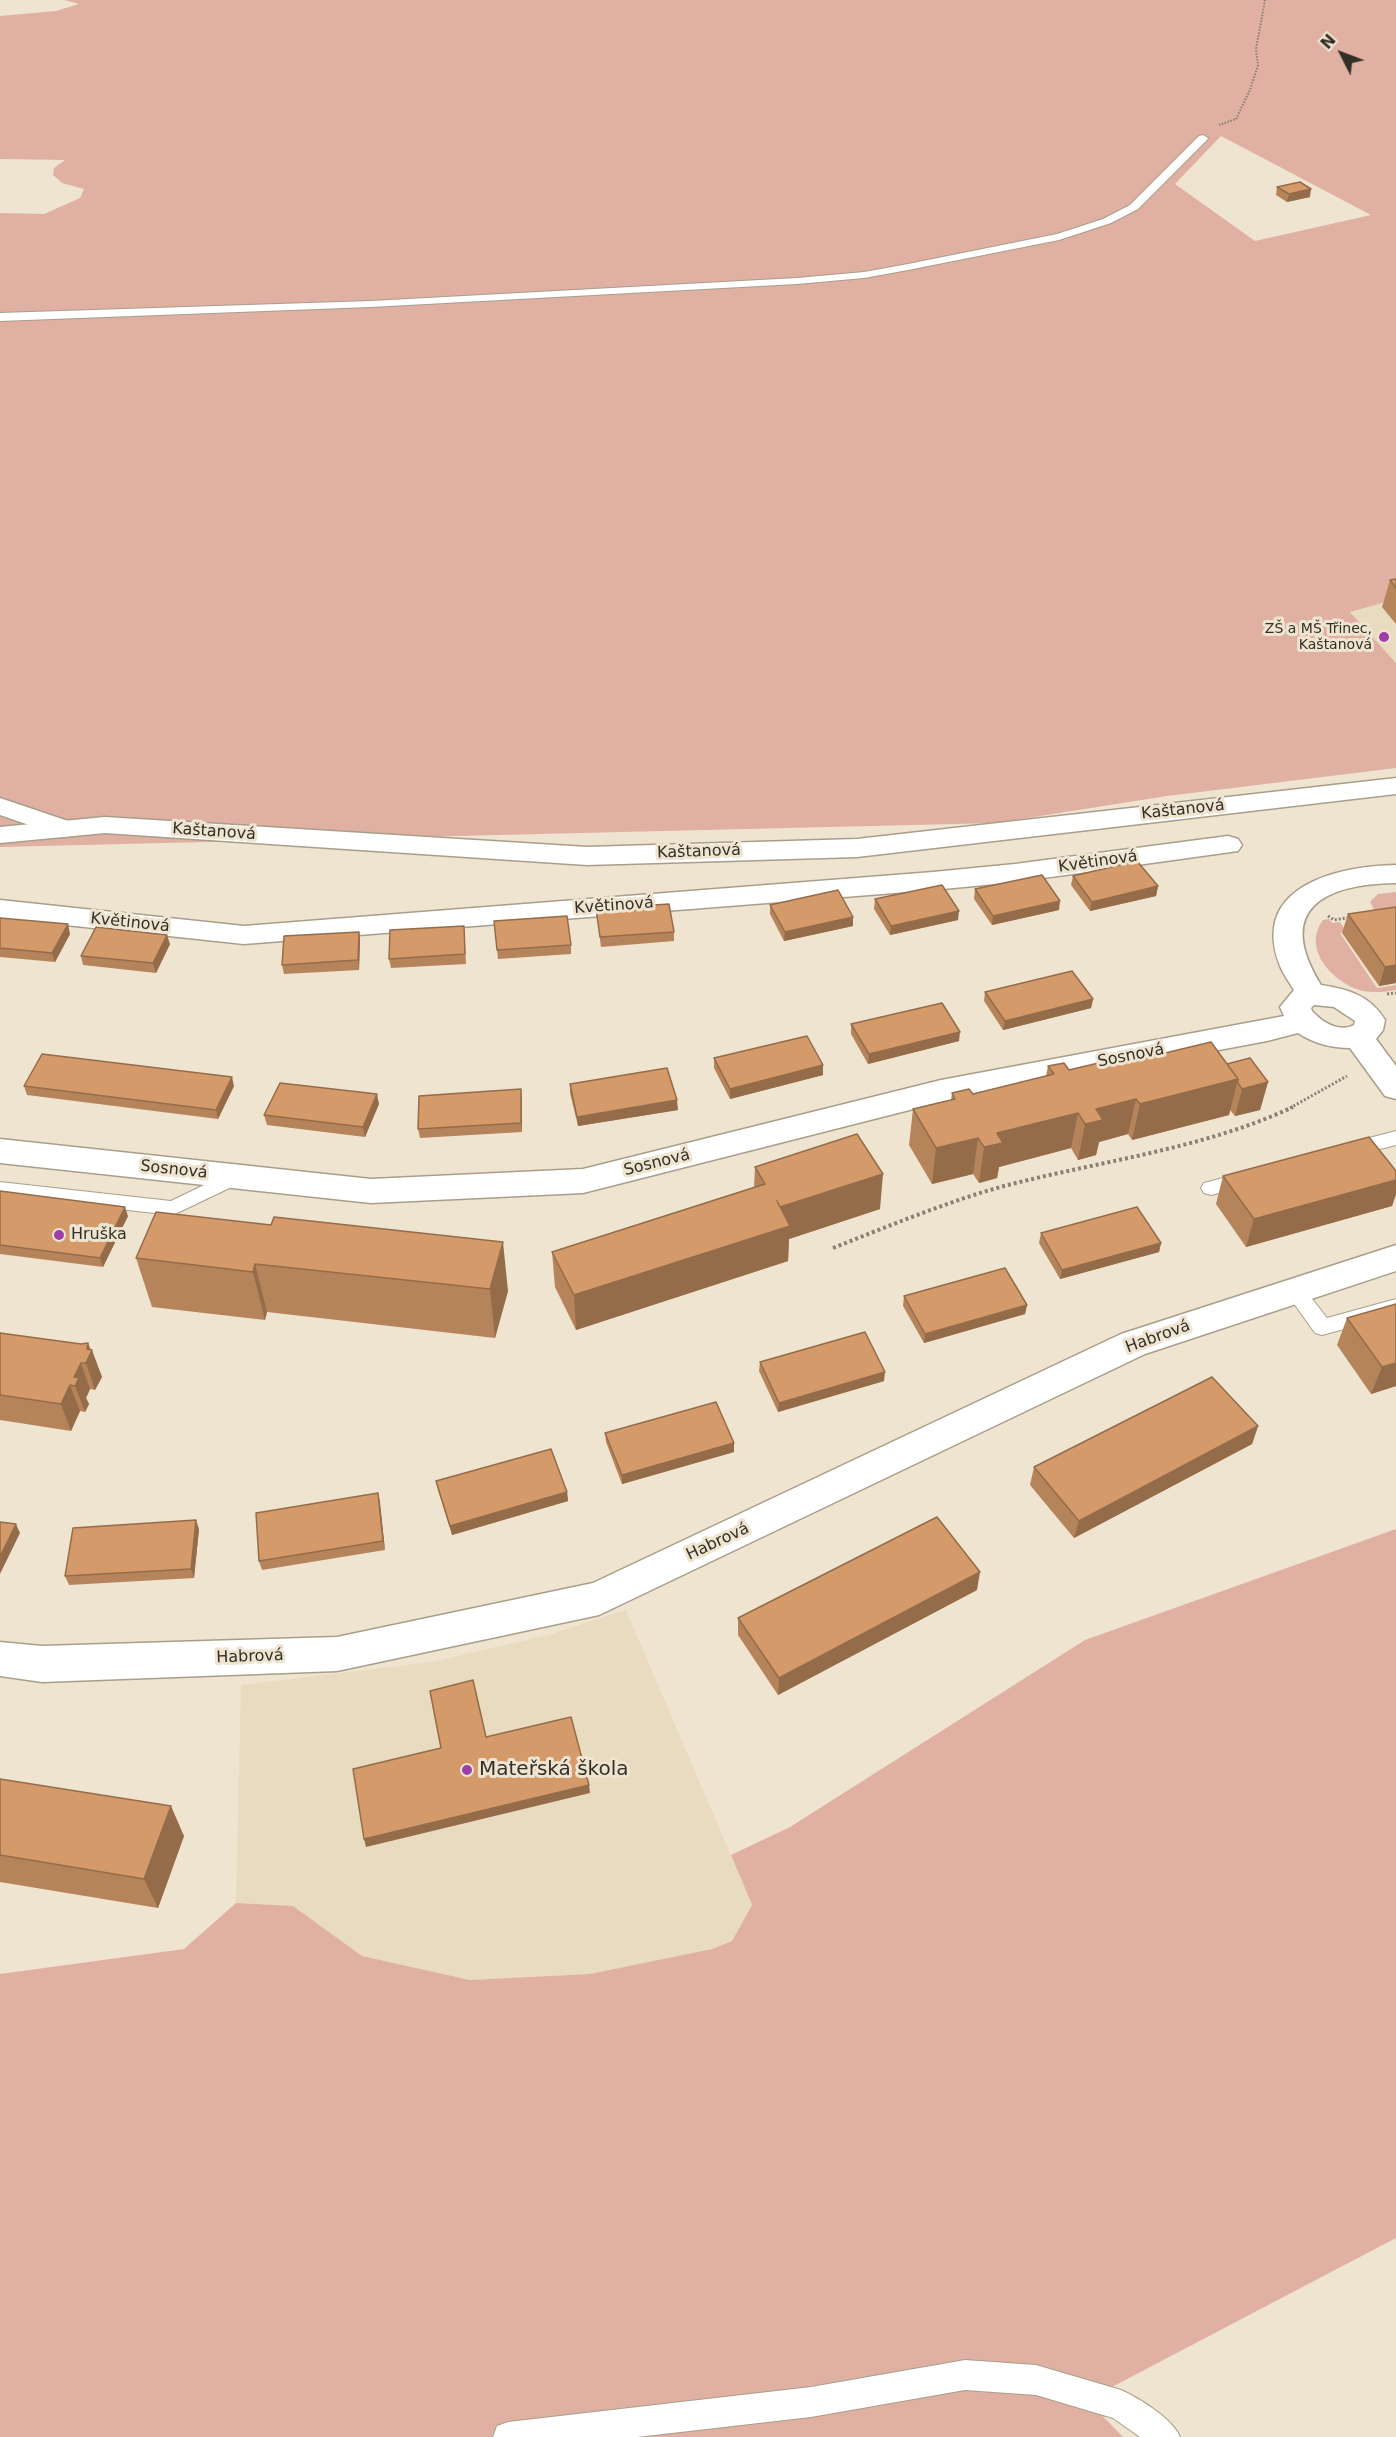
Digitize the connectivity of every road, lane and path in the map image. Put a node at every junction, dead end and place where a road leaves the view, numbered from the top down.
1 (1265, 0) edge
2 (1203, 138) joint
3 (0, 317) edge
4 (1396, 786) edge
5 (0, 806) edge
6 (64, 829) junction
7 (0, 835) edge
8 (1228, 845) dead end
9 (1396, 874) edge
10 (0, 909) edge
11 (1307, 1008) junction
12 (1396, 1009) edge
13 (1362, 1025) junction
14 (1351, 1073) dead end
15 (1396, 1088) edge
16 (1396, 1138) edge
17 (0, 1151) edge
18 (1327, 1156) edge
19 (1269, 1172) edge
20 (235, 1177) junction
21 (1211, 1188) dead end
22 (0, 1189) edge
23 (833, 1248) dead end
24 (1396, 1258) edge
25 (1295, 1291) junction
26 (1396, 1307) edge
27 (0, 1659) edge
28 (508, 2437) edge
29 (1164, 2437) edge

1 - 2 path
2 - 3 lane
4 - 6 street, Kaštanová
5 - 6 street
6 - 7 street, Kaštanová
8 - 10 street, Květinová
9 - 11 street
11 - 13 street
11 - 20 street, Sosnová
12 - 13 street
13 - 15 street
14 - 23 path
16 - 18 lane
17 - 20 street, Sosnová
19 - 21 lane
20 - 22 lane
24 - 25 street, Habrová
25 - 26 lane
25 - 27 street, Habrová
28 - 29 lane

